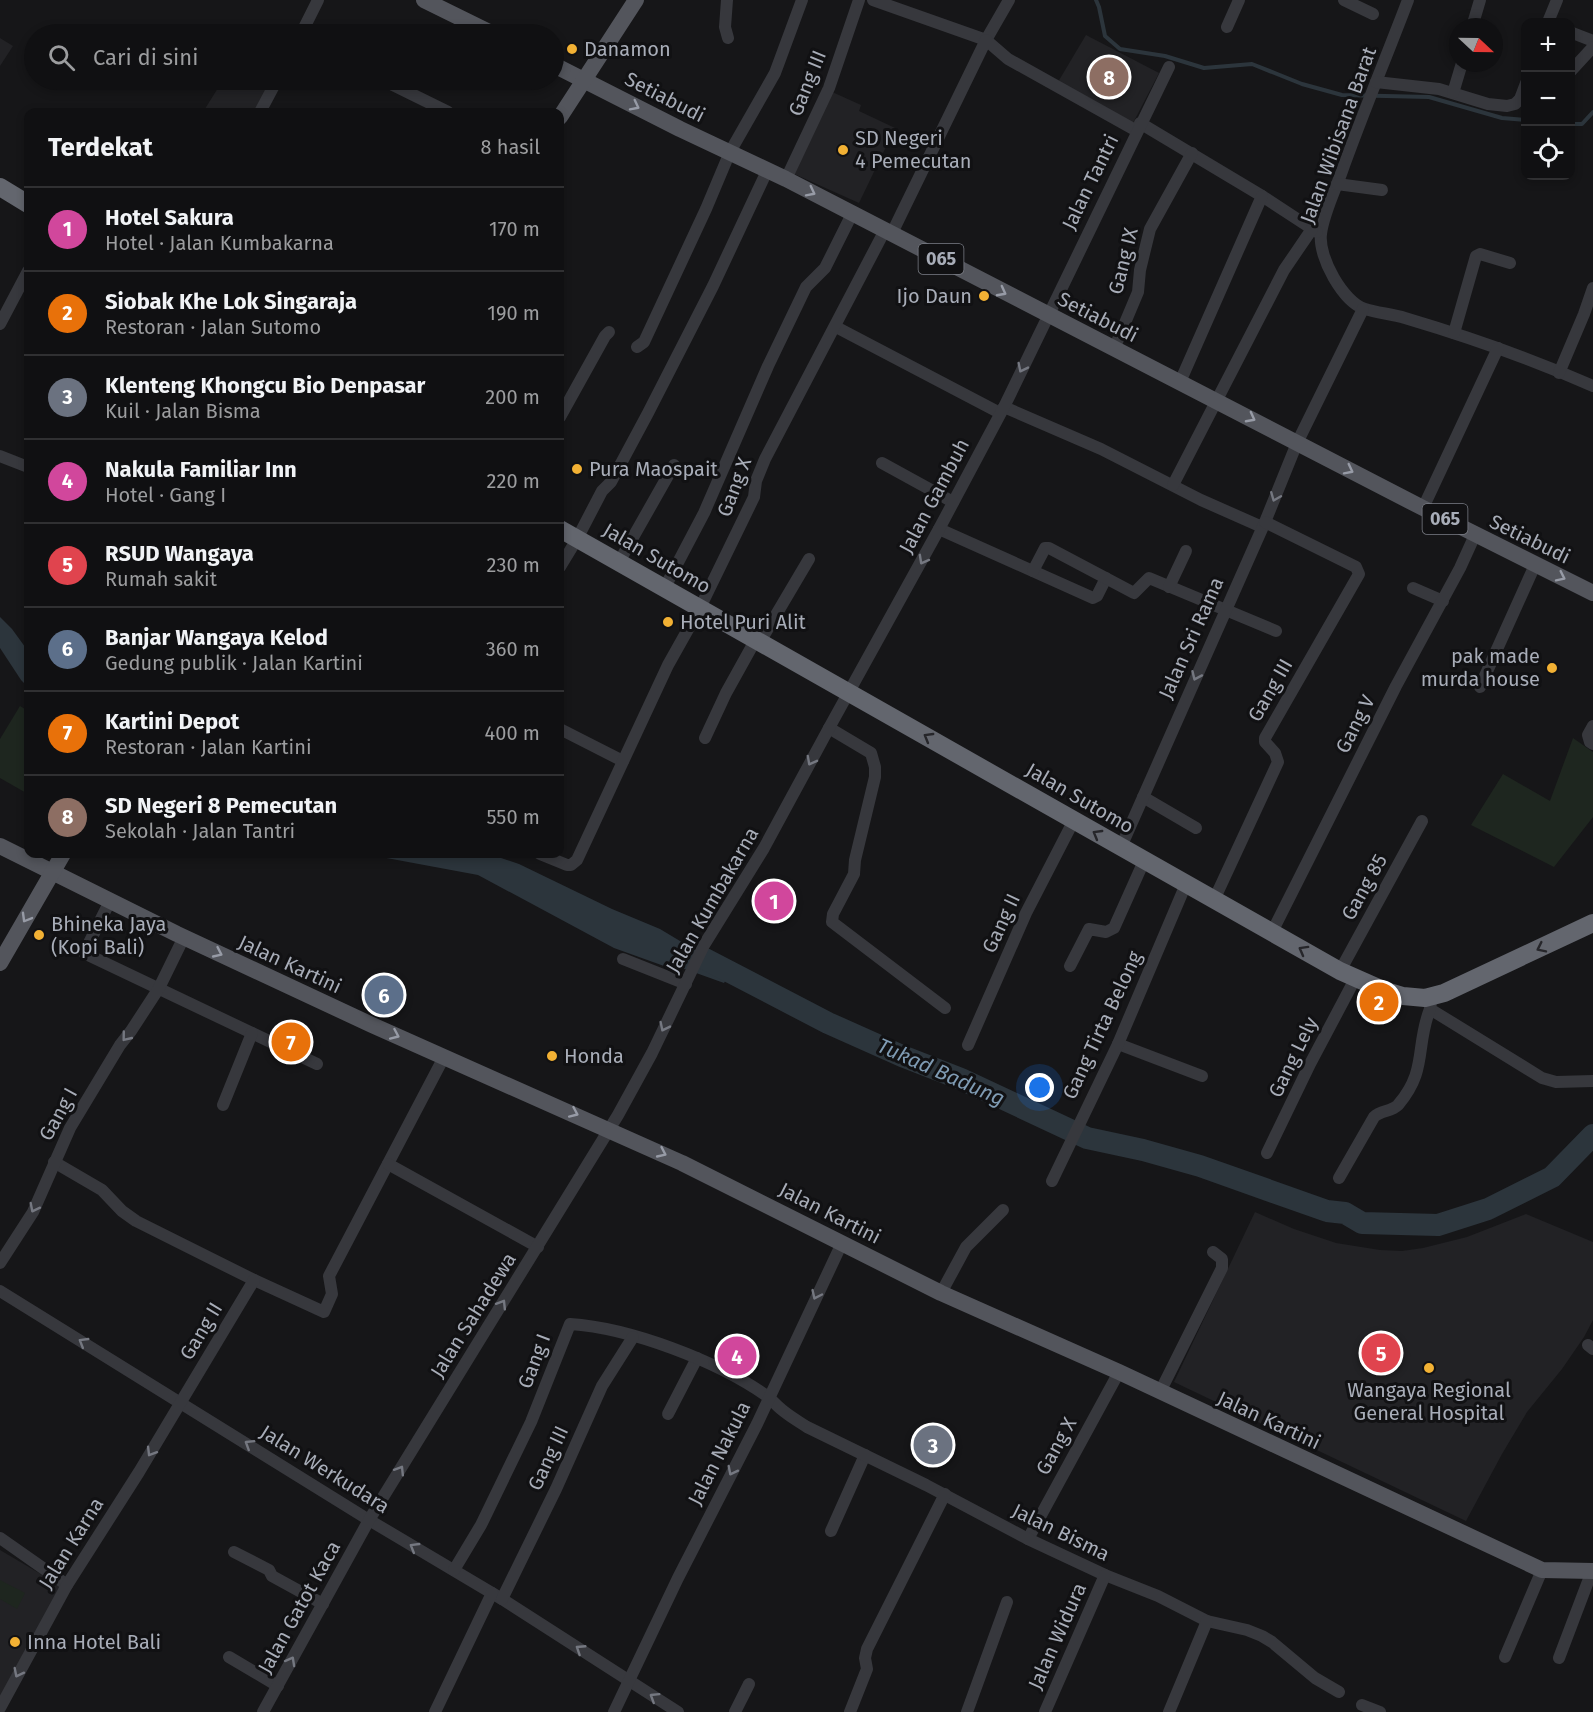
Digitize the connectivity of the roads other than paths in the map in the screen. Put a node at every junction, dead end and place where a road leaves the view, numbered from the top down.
1 (318, 0) edge
2 (424, 0) edge
3 (636, 0) edge
4 (727, 0) edge
5 (802, 0) edge
6 (859, 0) edge
7 (873, 0) edge
8 (1010, 0) edge
9 (1239, 0) edge
10 (1344, 0) edge
11 (1408, 0) edge
12 (1480, 0) edge
13 (1557, 0) edge
14 (1373, 14) dead end
15 (1475, 18) edge
16 (1550, 18) edge
17 (306, 24) edge
18 (473, 24) edge
19 (1227, 27) dead end
20 (1575, 34) edge
21 (728, 38) dead end
22 (986, 40) junction
23 (1593, 41) edge
24 (1593, 47) edge
25 (1169, 67) dead end
26 (1575, 67) edge
27 (564, 70) edge
28 (1459, 72) edge
29 (583, 80) junction
30 (1375, 85) junction
31 (272, 90) edge
32 (403, 90) edge
33 (1453, 93) junction
34 (1521, 96) edge
35 (262, 108) edge
36 (440, 108) edge
37 (564, 111) edge
38 (1138, 127) junction
39 (730, 152) junction
40 (1192, 153) junction
41 (767, 171) junction
42 (786, 179) junction
43 (1337, 184) junction
44 (0, 187) edge
45 (1382, 190) dead end
46 (1262, 196) junction
47 (24, 202) edge
48 (852, 214) junction
49 (888, 232) junction
50 (1316, 232) junction
51 (1510, 263) dead end
52 (24, 279) edge
53 (1593, 288) edge
54 (1363, 309) junction
55 (1047, 315) junction
56 (0, 324) edge
57 (836, 327) junction
58 (609, 332) dead end
59 (1454, 333) junction
60 (637, 347) dead end
61 (1498, 348) junction
62 (1114, 349) junction
63 (1559, 373) junction
64 (1180, 382) junction
65 (1593, 386) edge
66 (1216, 400) junction
67 (564, 410) edge
68 (1002, 410) junction
69 (1297, 443) junction
70 (0, 456) edge
71 (882, 463) dead end
72 (24, 465) edge
73 (674, 465) dead end
74 (1173, 485) junction
75 (953, 502) junction
76 (1423, 508) junction
77 (1263, 525) junction
78 (939, 530) junction
79 (564, 531) edge
80 (1475, 535) junction
81 (577, 539) junction
82 (1186, 551) dead end
83 (809, 559) dead end
84 (564, 560) edge
85 (619, 562) junction
86 (1535, 565) junction
87 (1033, 571) junction
88 (1106, 578) junction
89 (1169, 587) junction
90 (1413, 588) dead end
91 (664, 589) junction
92 (1593, 593) edge
93 (1443, 601) junction
94 (700, 608) junction
95 (1225, 609) junction
96 (1276, 632) dead end
97 (758, 640) junction
98 (1480, 687) dead end
99 (850, 692) junction
100 (1593, 726) edge
101 (829, 728) junction
102 (564, 731) edge
103 (705, 738) dead end
104 (1593, 744) edge
105 (623, 761) junction
106 (1143, 797) junction
107 (1074, 820) junction
108 (1422, 822) dead end
109 (1196, 828) dead end
110 (0, 846) edge
111 (1121, 847) junction
112 (61, 858) edge
113 (550, 858) edge
114 (1144, 861) junction
115 (52, 872) junction
116 (1186, 884) junction
117 (110, 900) junction
118 (1214, 900) junction
119 (1593, 923) edge
120 (1272, 932) junction
121 (184, 937) junction
122 (623, 959) dead end
123 (0, 963) edge
124 (1070, 966) dead end
125 (1348, 975) junction
126 (688, 980) junction
127 (159, 988) junction
128 (1431, 1003) junction
129 (945, 1008) dead end
130 (252, 1033) junction
131 (1118, 1044) junction
132 (968, 1045) dead end
133 (444, 1057) junction
134 (317, 1064) dead end
135 (1202, 1076) dead end
136 (1593, 1081) edge
137 (223, 1105) dead end
138 (609, 1129) junction
139 (1267, 1153) dead end
140 (54, 1162) junction
141 (388, 1164) junction
142 (1339, 1178) dead end
143 (1052, 1181) dead end
144 (1003, 1210) dead end
145 (837, 1240) junction
146 (538, 1247) junction
147 (1213, 1252) dead end
148 (0, 1263) edge
149 (254, 1280) junction
150 (0, 1291) edge
151 (941, 1293) junction
152 (633, 1337) junction
153 (697, 1358) junction
154 (1119, 1372) junction
155 (1161, 1392) junction
156 (769, 1397) junction
157 (182, 1402) junction
158 (668, 1414) dead end
159 (865, 1455) junction
160 (945, 1494) junction
161 (369, 1520) junction
162 (831, 1531) dead end
163 (0, 1538) edge
164 (1028, 1539) junction
165 (234, 1552) dead end
166 (454, 1570) junction
167 (1542, 1570) junction
168 (1592, 1571) edge
169 (1105, 1575) junction
170 (67, 1585) junction
171 (497, 1596) junction
172 (1007, 1602) dead end
173 (323, 1604) junction
174 (1207, 1621) junction
175 (229, 1657) dead end
176 (1504, 1657) dead end
177 (1559, 1658) dead end
178 (629, 1681) junction
179 (748, 1684) dead end
180 (278, 1686) junction
181 (1339, 1692) dead end
182 (1362, 1705) dead end
183 (0, 1708) edge
184 (263, 1712) edge
185 (435, 1712) edge
186 (614, 1712) edge
187 (678, 1712) edge
188 (735, 1712) edge
189 (850, 1712) edge
190 (967, 1712) edge
191 (1045, 1712) edge
192 (1169, 1712) edge
193 (1378, 1712) edge

1 - 17 street
2 - 18 main road
3 - 29 main road
4 - 21 street
5 - 39 street
6 - 42 street, Gang III
7 - 22 street
8 - 22 street, Gang X
9 - 19 street
10 - 14 street
11 - 30 street, Jalan Wibisana Barat
12 - 15 street
13 - 16 street
20 - 23 street
22 - 38 street
22 - 49 street, Gang X
24 - 26 street
25 - 38 street, Jalan Tantri
27 - 29 main road, Setiabudi
28 - 33 street
29 - 37 main road
29 -> 39 main road, Setiabudi / 065
30 - 33 street
30 - 43 street, Jalan Wibisana Barat
31 - 35 street
32 - 36 street
33 - 34 street
38 - 40 street
38 - 55 street, Jalan Tantri
39 - 41 main road, Setiabudi / 065
39 - 60 street
40 - 46 street
40 - 62 street, Gang IX
41 - 42 main road, Setiabudi / 065
41 - 81 street
42 -> 48 main road, Setiabudi / 065
43 - 45 street
43 - 50 street, Jalan Wibisana Barat
44 - 47 highway
46 - 50 street
46 - 64 street
48 - 49 main road, Setiabudi / 065
48 - 91 street
49 -> 55 main road, Setiabudi / 065
49 - 57 street, Gang X
50 - 54 street, Jalan Wibisana Barat
50 - 66 street
51 - 59 street
52 - 56 street
53 - 63 street
54 - 59 street
54 - 69 street, Jalan Sri Rama
55 - 62 main road, Setiabudi / 065
55 -> 68 street, Jalan Gambuh
57 - 68 street
57 - 94 street, Gang X
58 - 67 street
59 - 61 street
61 - 63 street
61 - 76 street
62 - 64 main road, Setiabudi / 065
63 - 65 street
64 - 66 main road, Setiabudi / 065
66 -> 69 main road, Setiabudi / 065
66 - 74 street
68 - 74 street
68 - 75 street, Jalan Gambuh
69 -> 76 main road, Setiabudi / 065
69 -> 77 street, Jalan Sri Rama
70 - 72 street
71 - 75 street
73 - 85 street
74 - 77 street
75 - 78 street, Jalan Gambuh
76 - 80 main road, Setiabudi / 065
77 - 95 street, Jalan Sri Rama
77 - 118 street, Gang III
78 - 87 street
78 -> 99 street, Jalan Gambuh
79 - 81 highway, Jalan Sutomo
80 - 86 main road, Setiabudi / 065
80 - 93 street, Gang V
81 - 84 street
81 - 85 highway, Jalan Sutomo
82 - 89 street
83 - 97 street
85 - 91 highway, Jalan Sutomo
86 -> 92 main road, Setiabudi / 065
86 - 98 street
87 - 88 street
87 - 88 street
88 - 89 street
89 - 95 street
90 - 93 street
91 - 94 highway, Jalan Sutomo
93 - 120 street, Gang V
94 - 97 highway, Jalan Sutomo
94 - 105 street, Gang X
95 - 96 street
95 -> 106 street, Jalan Sri Rama
97 - 99 highway, Jalan Sutomo
97 - 103 street
99 - 101 street, Jalan Kumbakarna
107 -> 99 highway, Jalan Sutomo
100 - 104 street
101 -> 126 street, Jalan Kumbakarna
101 - 129 street
102 - 105 street
105 - 113 street, Gang X
106 - 109 street
106 - 111 street, Jalan Sri Rama
111 -> 107 highway, Jalan Sutomo
107 - 132 street, Gang II
108 - 125 street, Gang 85
110 - 115 main road, Jalan Kartini
111 - 114 highway, Jalan Sutomo
112 - 115 main road
114 - 116 highway, Jalan Sutomo
114 - 124 street
115 - 117 main road, Jalan Kartini
115 -> 123 main road
116 - 118 highway, Jalan Sutomo
116 - 131 street, Gang Tirta Belong
117 - 121 main road, Jalan Kartini
117 - 127 street
118 - 120 highway, Jalan Sutomo
119 -> 128 highway, Jalan Sutomo
125 -> 120 highway, Jalan Sutomo
121 - 127 street, Gang I
121 -> 133 main road, Jalan Kartini
122 - 126 street
125 - 128 highway, Jalan Sutomo
125 - 139 street, Gang Lely
126 -> 138 street, Jalan Kumbakarna
127 - 130 street
127 -> 140 street, Gang I
128 - 136 street
128 - 142 street
130 - 134 street
130 - 137 street
131 - 135 street
131 - 143 street, Gang Tirta Belong
133 -> 138 main road, Jalan Kartini
133 - 141 street
138 -> 145 main road, Jalan Kartini
138 - 146 street, Jalan Sahadewa
140 -> 148 street, Gang I
140 - 149 street
141 - 146 street
141 - 149 street
144 - 151 street
145 - 151 main road, Jalan Kartini
145 -> 156 street, Jalan Nakula
161 -> 146 street, Jalan Sahadewa
147 - 155 street
149 - 157 street, Gang II
157 -> 150 street, Jalan Werkudara
151 - 154 main road, Jalan Kartini
152 - 153 street, Gang I
152 - 166 street, Gang I
152 - 171 street, Gang III
153 - 156 street, Gang I
153 - 158 street
154 - 155 main road, Jalan Kartini
154 - 164 street, Gang X
155 - 167 main road, Jalan Kartini
156 - 159 street, Jalan Bisma
156 -> 178 street, Jalan Nakula
161 -> 157 street, Jalan Werkudara
157 -> 170 street, Jalan Karna
159 - 160 street, Jalan Bisma
159 - 162 street
160 - 164 street, Jalan Bisma
160 - 189 street
166 -> 161 street, Jalan Werkudara
161 - 173 street, Jalan Gatot Kaca
163 - 170 street
164 - 169 street, Jalan Bisma
165 - 173 street
166 - 171 street, Jalan Werkudara
167 - 168 main road, Jalan Kartini
167 - 176 street
168 - 177 street
169 - 174 street, Jalan Bisma
169 - 191 street, Jalan Widura
170 -> 183 street, Jalan Karna
178 -> 171 street, Jalan Werkudara
171 - 185 street, Gang III
172 - 190 street
180 -> 173 street, Jalan Gatot Kaca
174 - 181 street, Jalan Bisma
174 - 192 street
175 - 180 street
178 - 186 street, Jalan Nakula
187 -> 178 street, Jalan Werkudara
179 - 188 street
180 - 184 street, Jalan Gatot Kaca
182 - 193 street

